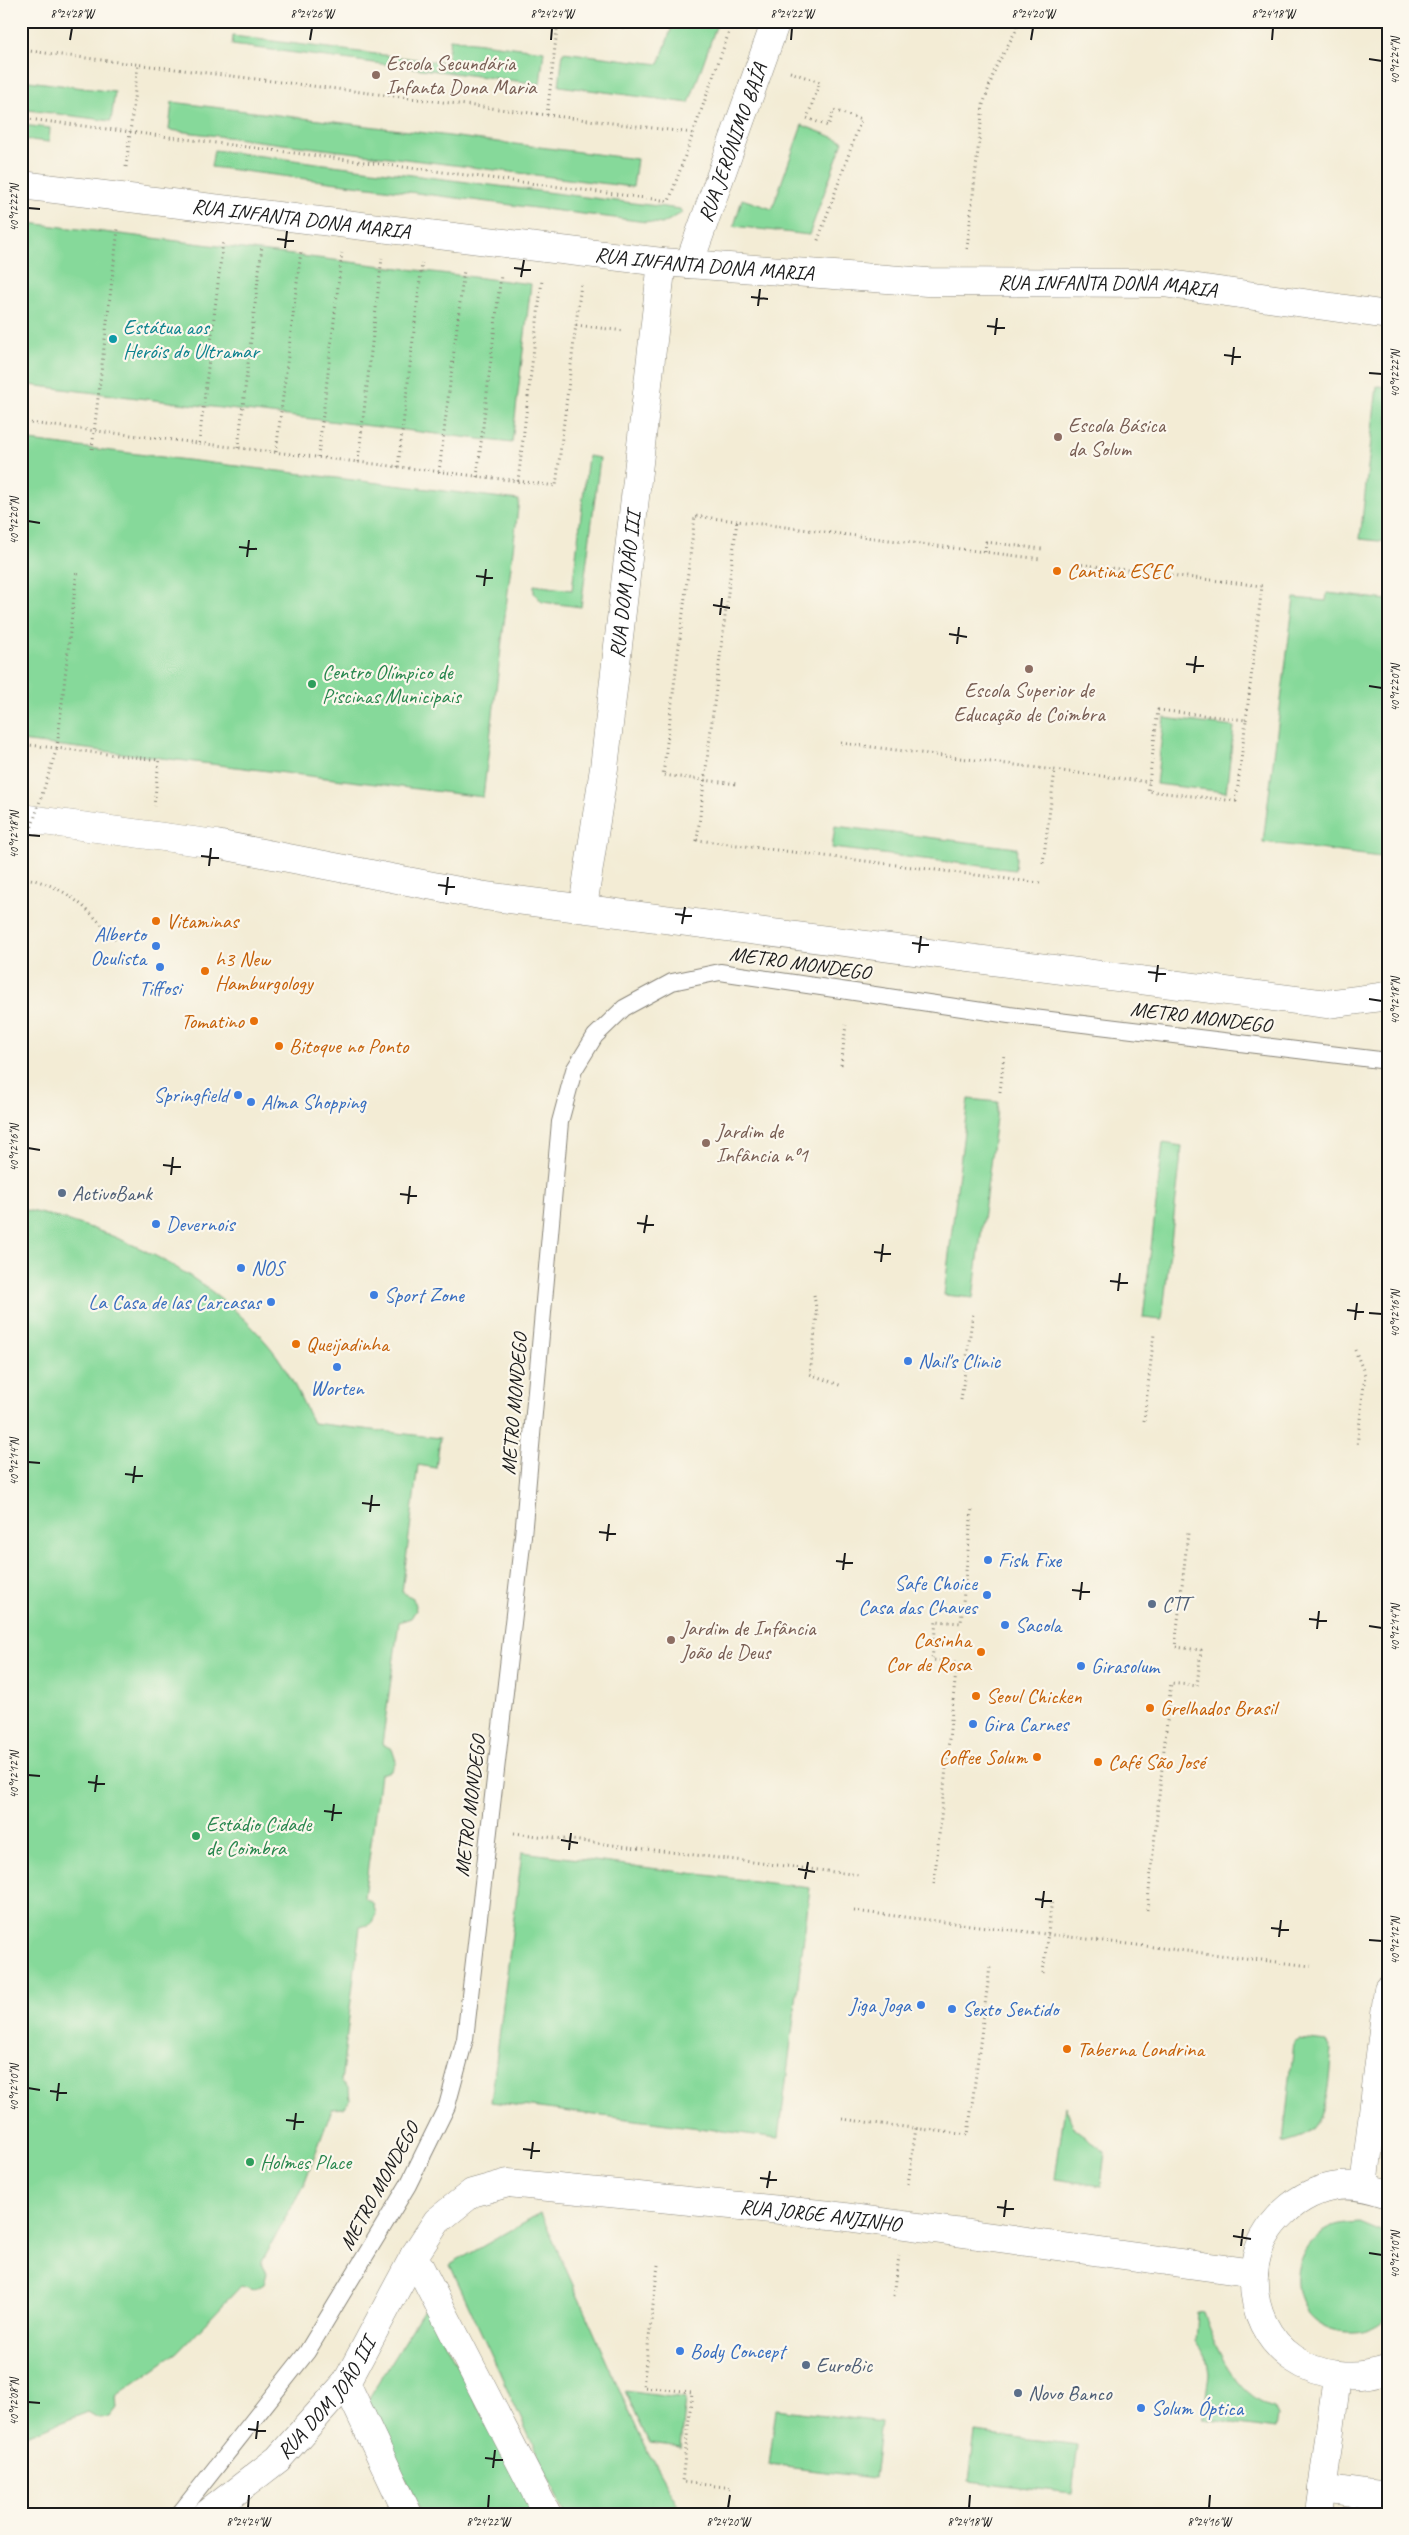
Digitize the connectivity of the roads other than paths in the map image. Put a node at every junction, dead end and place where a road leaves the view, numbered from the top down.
1 (776, 21) edge
2 (21, 185) edge
3 (676, 263) junction
4 (1388, 315) edge
5 (21, 818) edge
6 (583, 907) junction
7 (1388, 996) edge
8 (1388, 1061) edge
9 (1388, 1989) edge
10 (1376, 2190) edge
11 (414, 2256) junction
12 (1254, 2273) junction
13 (1388, 2369) edge
14 (1337, 2376) junction
15 (346, 2384) junction
16 (1388, 2497) edge
17 (1320, 2501) edge
18 (179, 2514) edge
19 (207, 2514) edge
20 (408, 2514) edge
21 (546, 2514) edge

1 - 3 street, RUA JERÓNIMO BAÍA
2 - 3 street, RUA INFANTA DONA MARIA
3 - 4 street, RUA INFANTA DONA MARIA
3 - 6 street, RUA DOM JOÃO III
5 - 6 street
6 - 7 street
8 - 18 lane, METRO MONDEGO
9 - 10 street
10 - 12 street
11 - 12 street, RUA JORGE ANJINHO
11 - 15 street, RUA DOM JOÃO III
11 - 21 street
12 - 14 street
13 - 14 street
14 - 17 street
15 - 19 street, RUA DOM JOÃO III
15 - 20 street
16 - 17 street

